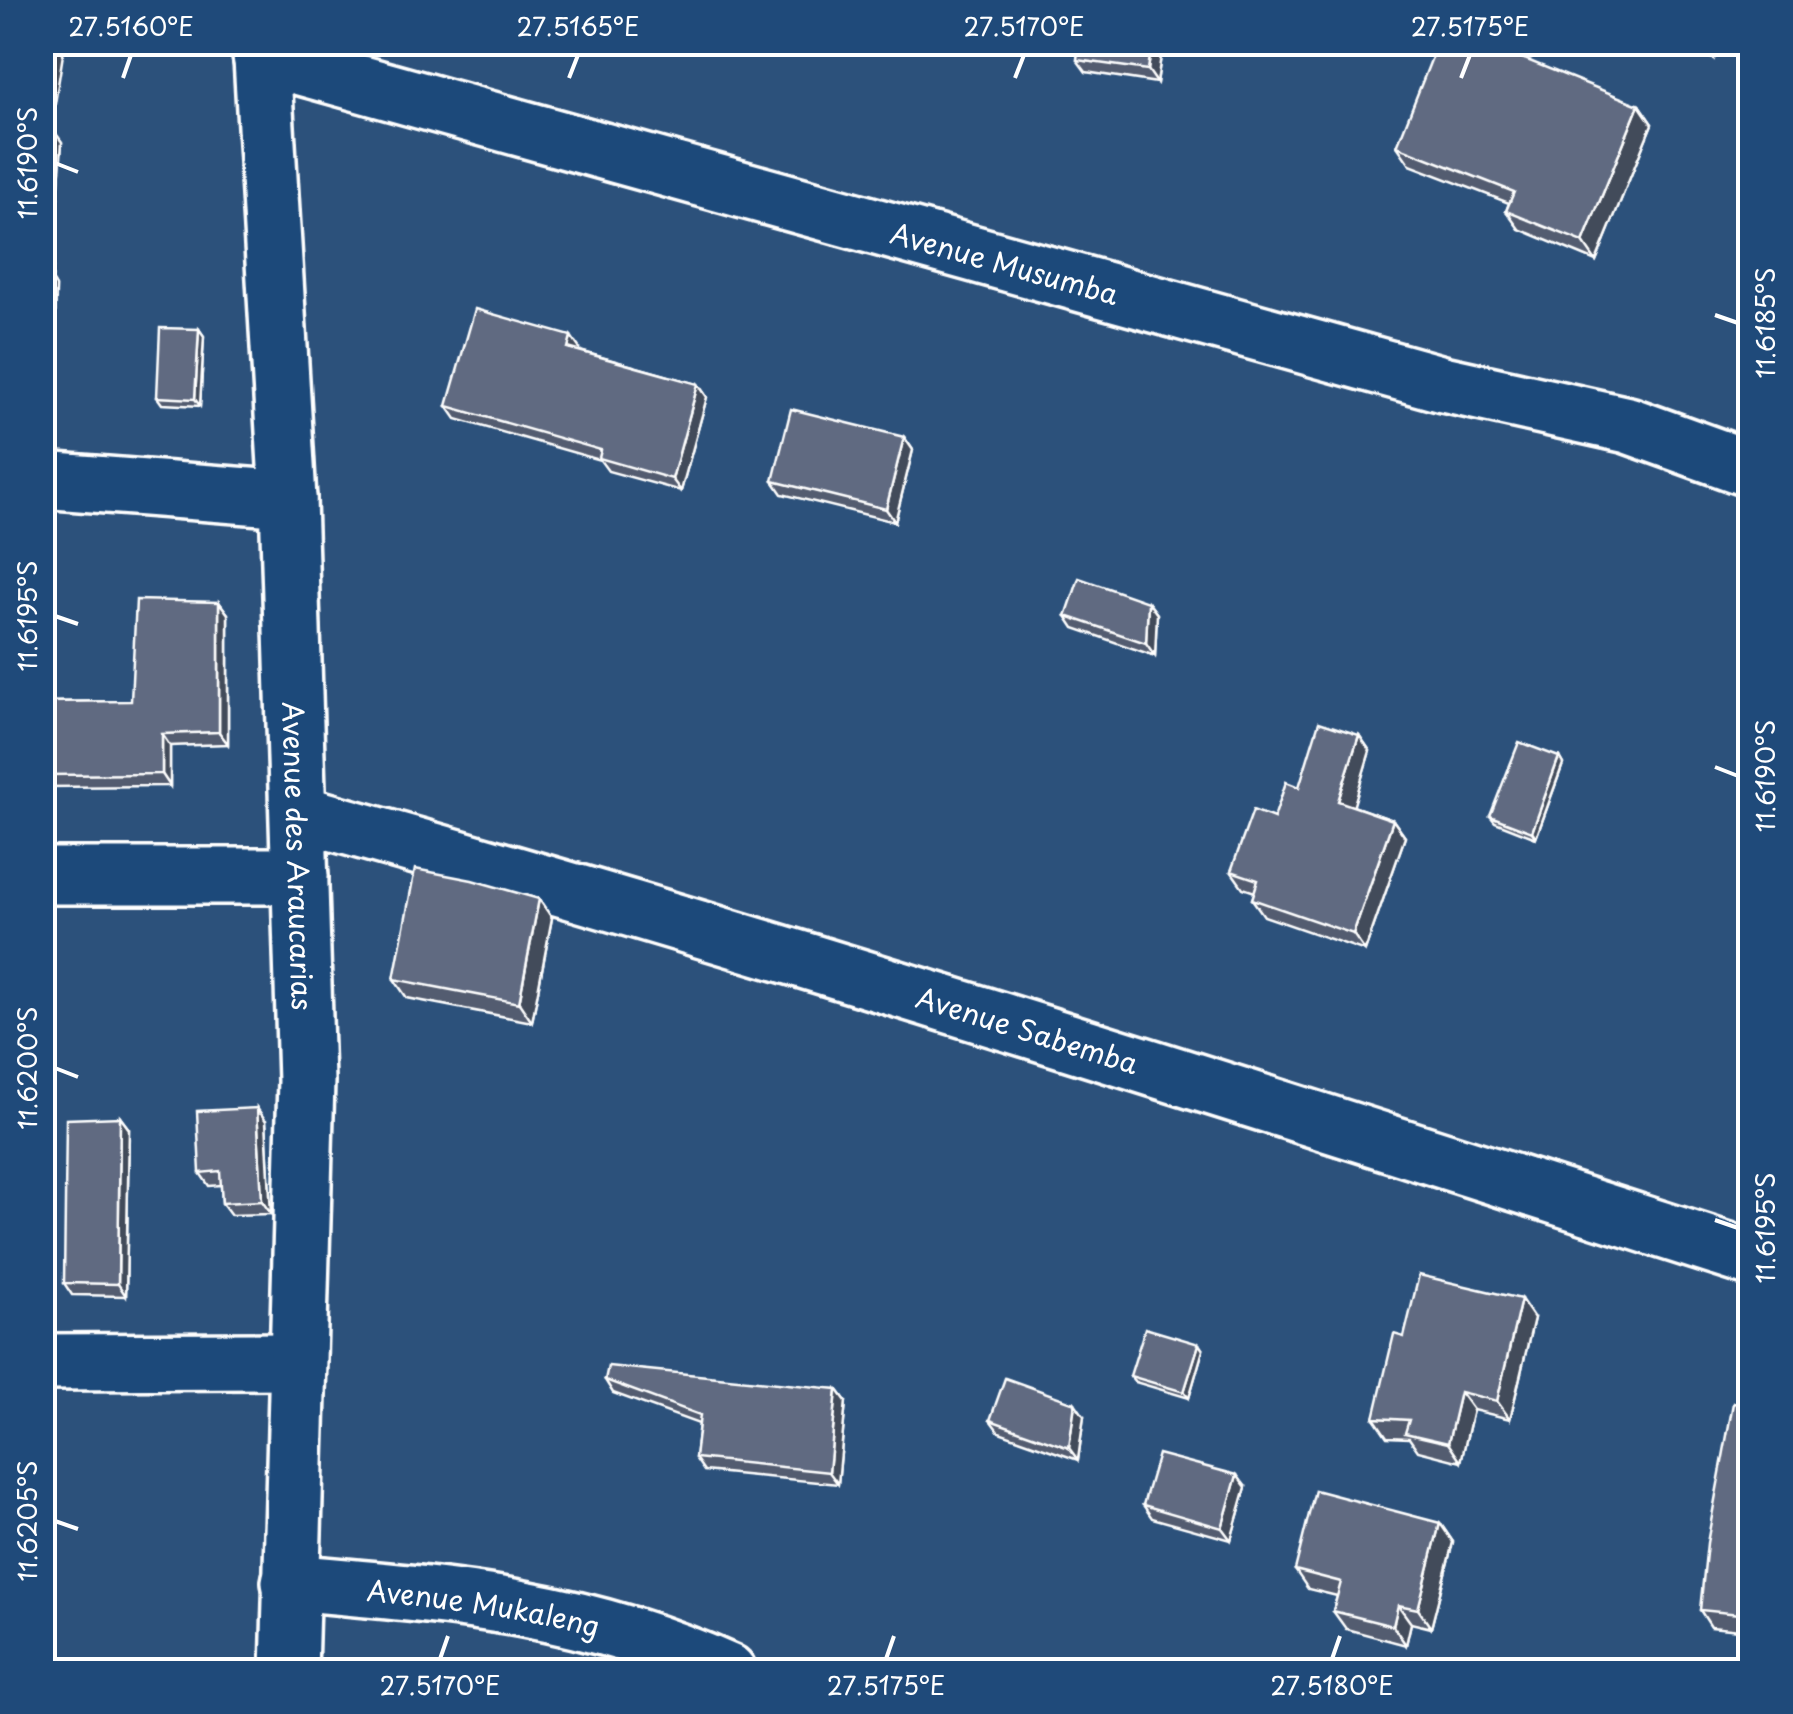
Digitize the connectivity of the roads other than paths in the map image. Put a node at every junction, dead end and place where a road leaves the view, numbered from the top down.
1 (261, 50) edge
2 (1750, 469) edge
3 (42, 480) edge
4 (288, 498) junction
5 (299, 813) junction
6 (42, 876) edge
7 (300, 876) junction
8 (1750, 1258) edge
9 (297, 1360) junction
10 (42, 1362) edge
11 (290, 1582) junction
12 (289, 1672) edge
13 (728, 1672) edge

1 - 2 street, Avenue Musumba
1 - 4 street, Avenue des Araucarias
3 - 4 street
4 - 5 street, Avenue des Araucarias
5 - 7 street, Avenue des Araucarias
5 - 8 street, Avenue Sabemba
6 - 7 street
7 - 9 street, Avenue des Araucarias
9 - 10 street
9 - 11 street, Avenue des Araucarias
11 - 12 street, Avenue des Araucarias
11 - 13 street, Avenue Mukaleng

